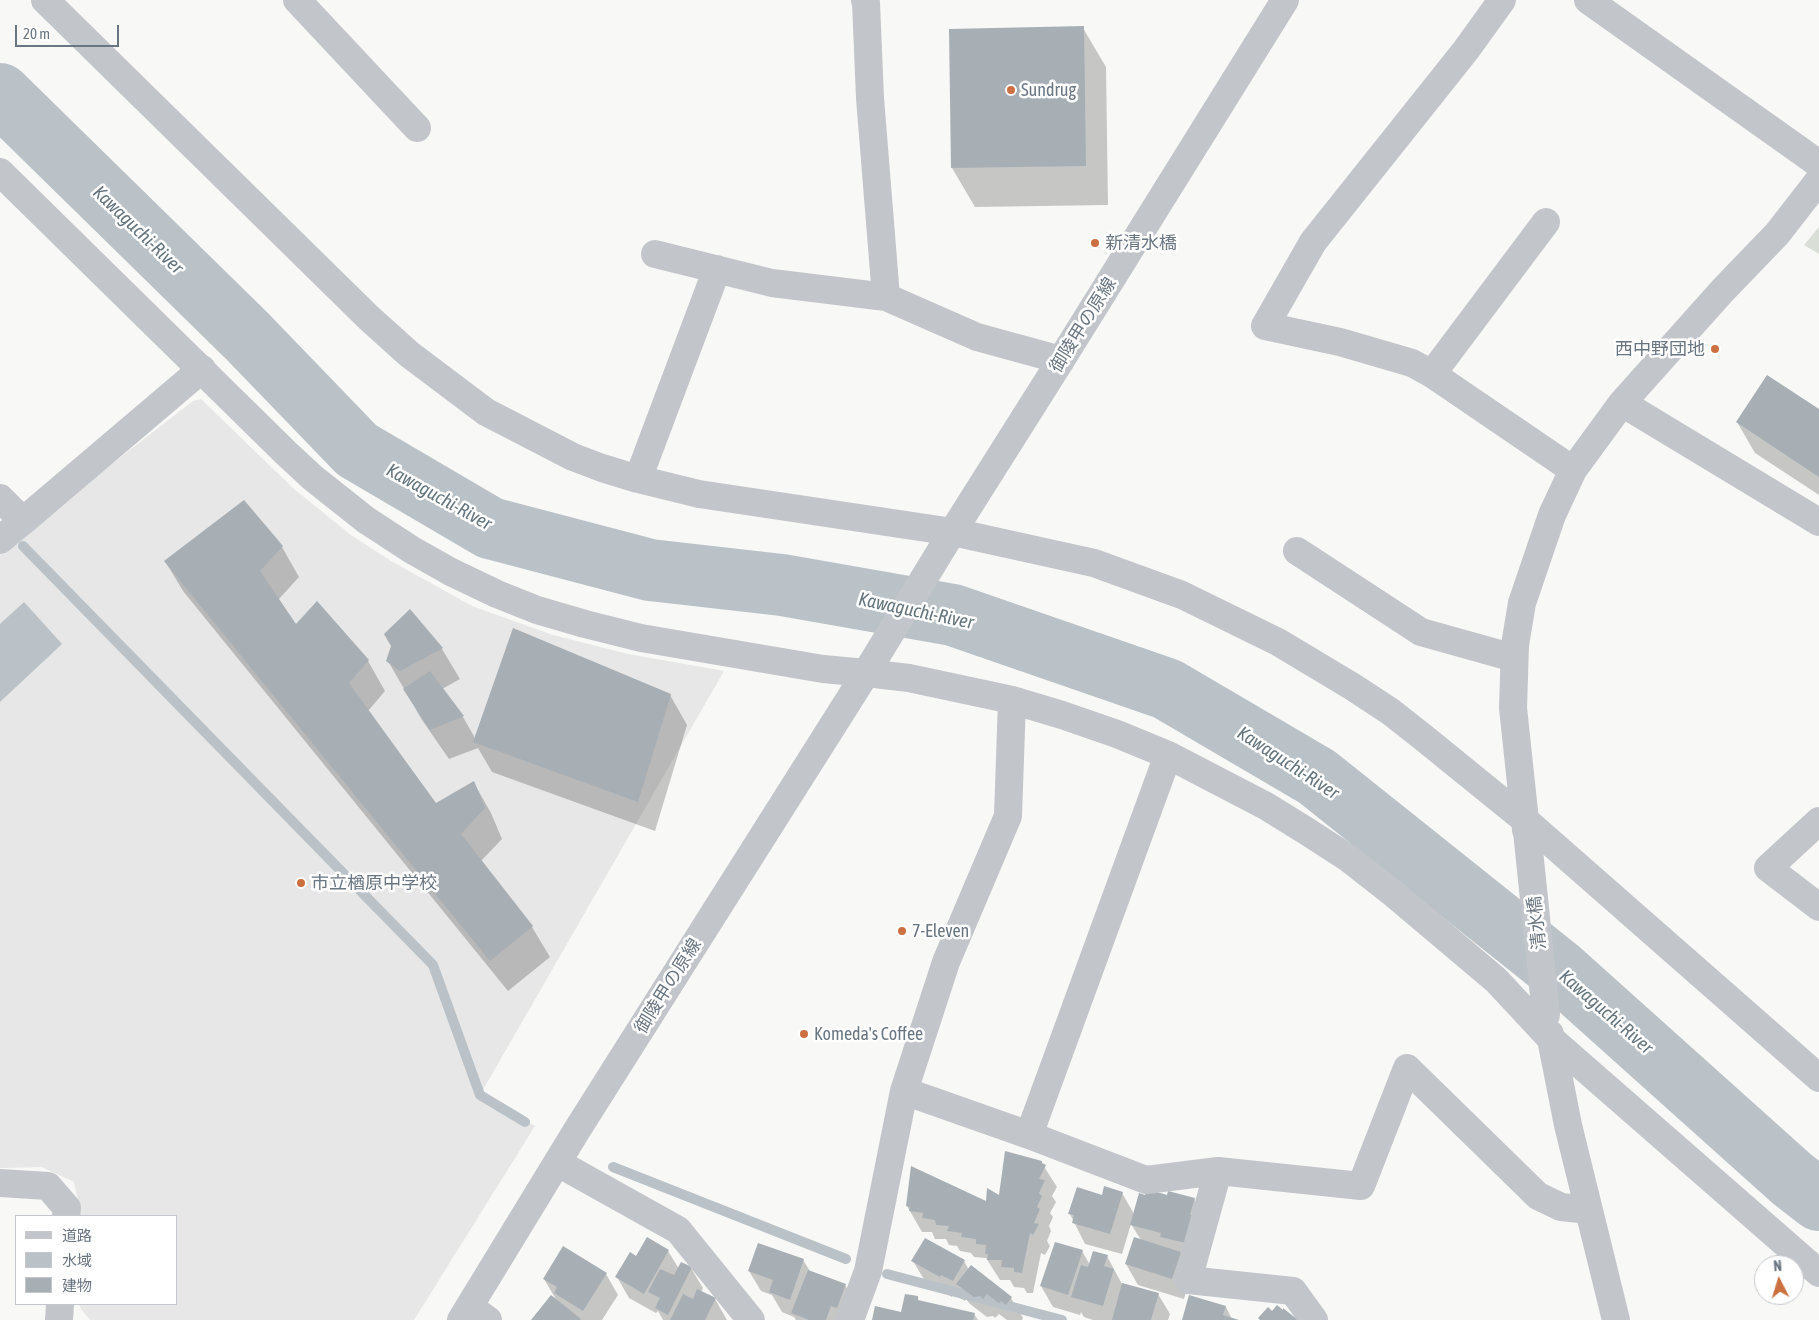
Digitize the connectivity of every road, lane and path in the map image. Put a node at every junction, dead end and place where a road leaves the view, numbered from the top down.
1 (45, 0) edge
2 (298, 0) edge
3 (865, 0) edge
4 (1285, 0) edge
5 (1502, 0) edge
6 (1588, 0) edge
7 (417, 128) dead end
8 (1819, 164) edge
9 (0, 172) edge
10 (1819, 180) edge
11 (1546, 222) dead end
12 (654, 254) dead end
13 (717, 269) junction
14 (886, 297) junction
15 (1061, 360) junction
16 (202, 370) junction
17 (1432, 374) junction
18 (1622, 403) junction
19 (1573, 470) junction
20 (638, 479) junction
21 (0, 498) edge
22 (23, 521) junction
23 (1819, 522) edge
24 (948, 539) junction
25 (0, 540) edge
26 (1297, 551) dead end
27 (1514, 658) junction
28 (872, 664) junction
29 (1012, 700) junction
30 (1168, 755) junction
31 (1819, 821) edge
32 (1526, 826) junction
33 (1819, 907) edge
34 (1549, 1027) junction
35 (1819, 1078) edge
36 (904, 1091) junction
37 (1029, 1136) junction
38 (558, 1163) junction
39 (1218, 1170) junction
40 (0, 1184) edge
41 (1589, 1210) junction
42 (66, 1215) edge
43 (1819, 1272) edge
44 (60, 1305) edge
45 (473, 1316) edge
46 (59, 1320) edge
47 (751, 1320) edge
48 (850, 1320) edge
49 (1314, 1320) edge
50 (1616, 1320) edge

1 - 20 street
2 - 7 street
3 - 14 street
4 - 15 street, 御陵甲の原線
5 - 17 street
6 - 8 street
9 - 16 street
10 - 18 street, 清水橋
11 - 17 street
12 - 13 street
13 - 14 street
13 - 20 street
14 - 15 street
15 - 24 street, 御陵甲の原線
16 - 22 street
16 - 28 street
17 - 19 street
18 - 19 street, 清水橋
18 - 23 street
19 - 27 street, 清水橋
20 - 24 street
21 - 22 street
22 - 25 street
24 - 28 street, 御陵甲の原線
24 - 32 street
26 - 27 street
27 - 32 street, 清水橋
28 - 29 street
28 - 38 street, 御陵甲の原線
29 - 30 street
29 - 36 street
30 - 34 street
30 - 37 street
31 - 33 street
32 - 34 street, 清水橋
32 - 35 street
34 - 41 street, 清水橋
34 - 43 street
36 - 37 street
36 - 48 street
37 - 39 street
38 - 45 street, 御陵甲の原線
38 - 47 street
39 - 41 street
39 - 49 street
40 - 42 street
41 - 50 street, 清水橋
44 - 46 street

